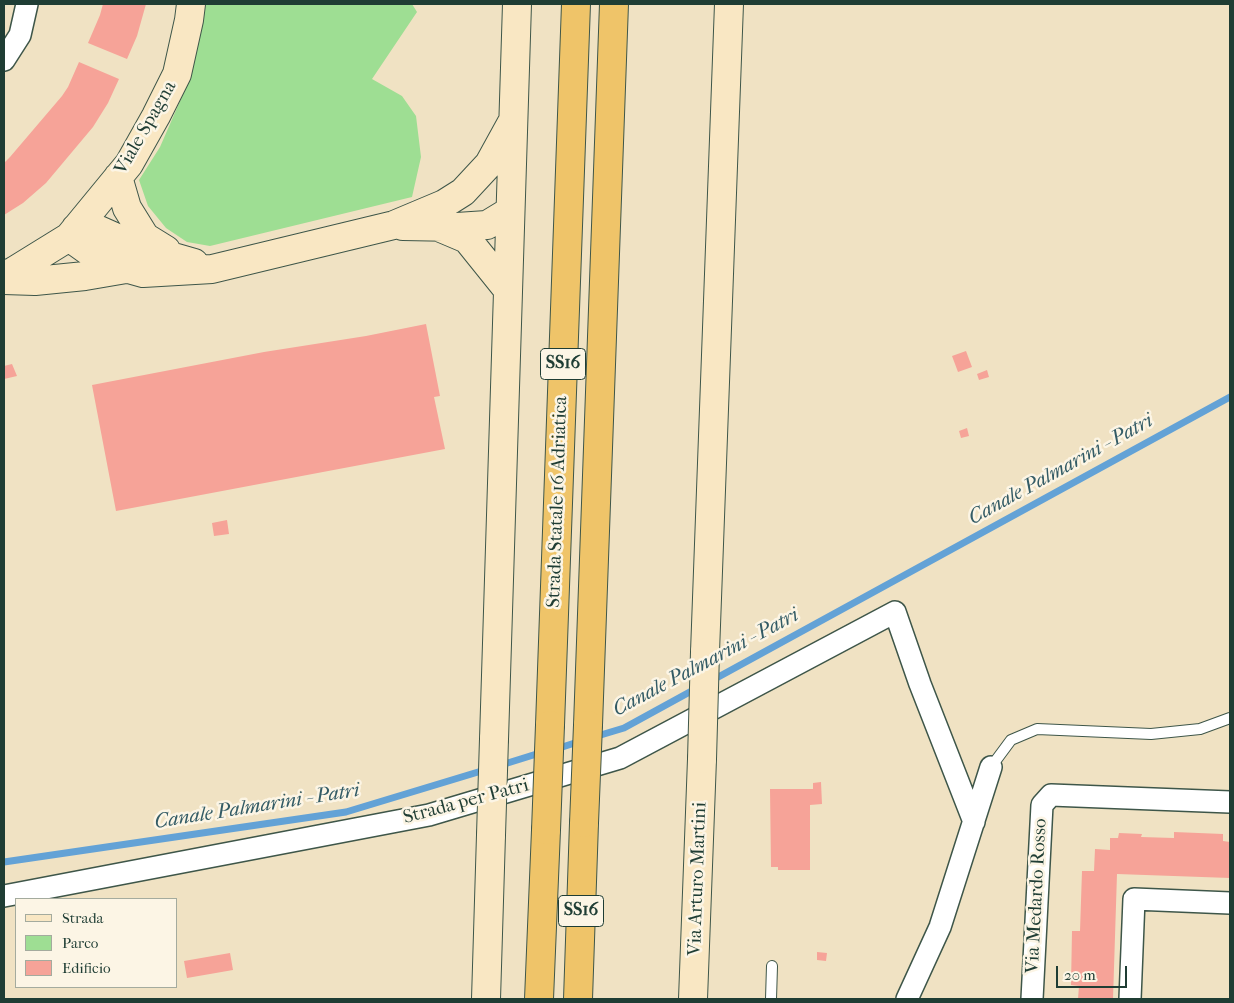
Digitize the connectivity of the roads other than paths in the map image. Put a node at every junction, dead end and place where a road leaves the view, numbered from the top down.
1 (26, 4) edge
2 (191, 4) edge
3 (518, 4) edge
4 (576, 4) edge
5 (614, 4) edge
6 (730, 4) edge
7 (4, 60) edge
8 (513, 120) junction
9 (118, 177) junction
10 (510, 211) junction
11 (442, 216) junction
12 (72, 232) junction
13 (178, 258) junction
14 (129, 269) junction
15 (212, 269) junction
16 (4, 276) edge
17 (4, 280) edge
18 (508, 290) junction
19 (1230, 718) edge
20 (991, 767) joint
21 (1230, 802) edge
22 (974, 822) junction
23 (4, 896) edge
24 (1230, 903) edge
25 (772, 966) dead end
26 (486, 999) edge
27 (539, 999) edge
28 (578, 999) edge
29 (693, 999) edge
30 (771, 999) edge
31 (907, 999) edge
32 (1032, 999) edge
33 (1130, 999) edge

1 - 7 street
2 - 9 street, Viale Spagna
3 - 8 street
4 - 27 highway, Strada Statale 16 Adriatica / SS16, bridge
5 - 28 highway, Strada Statale 16 Adriatica / SS16, bridge
6 - 29 street, Via Arturo Martini, bridge
8 - 10 street
8 - 11 street
9 - 12 street, Viale Spagna
9 - 13 street
10 - 11 street
10 - 18 street
11 - 15 street
11 - 18 street
12 - 13 street
12 - 14 street
12 - 16 street, Viale Spagna
13 - 15 street
14 - 15 street
14 - 17 street
18 - 26 street, bridge
19 - 20 lane
20 - 22 street
21 - 32 street, Via Medardo Rosso
22 - 23 street, Strada per Patri
22 - 31 street
24 - 33 street
25 - 30 lane

